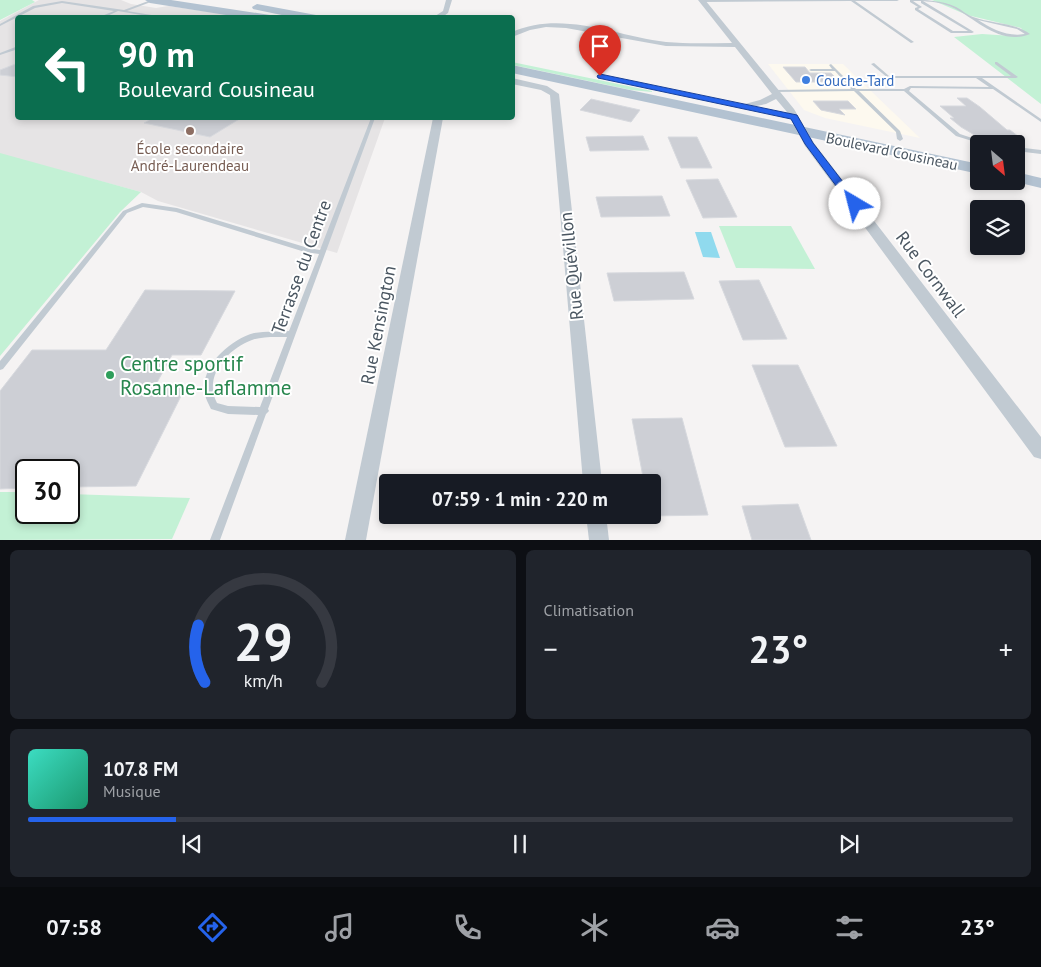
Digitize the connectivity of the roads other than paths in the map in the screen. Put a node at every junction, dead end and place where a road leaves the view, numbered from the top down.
1 (150, 0) edge
2 (155, 0) edge
3 (211, 0) edge
4 (449, 0) edge
5 (853, 0) edge
6 (897, 0) edge
7 (911, 0) edge
8 (920, 0) edge
9 (702, 1) edge
10 (119, 10) junction
11 (126, 11) junction
12 (135, 12) junction
13 (18, 15) edge
14 (106, 15) edge
15 (152, 15) edge
16 (251, 15) edge
17 (298, 15) edge
18 (440, 15) edge
19 (15, 17) edge
20 (970, 17) junction
21 (0, 25) edge
22 (515, 33) edge
23 (912, 42) dead end
24 (738, 45) junction
25 (15, 48) edge
26 (0, 54) edge
27 (515, 59) edge
28 (996, 63) dead end
29 (873, 64) dead end
30 (831, 66) dead end
31 (515, 70) edge
32 (811, 70) dead end
33 (835, 70) junction
34 (978, 77) junction
35 (515, 82) edge
36 (994, 88) junction
37 (855, 90) junction
38 (905, 90) junction
39 (777, 92) junction
40 (744, 107) junction
41 (372, 120) edge
42 (438, 120) edge
43 (1041, 121) edge
44 (798, 124) junction
45 (970, 138) edge
46 (900, 139) junction
47 (1025, 150) edge
48 (1041, 152) edge
49 (970, 154) edge
50 (1025, 165) edge
51 (970, 167) edge
52 (1041, 168) edge
53 (1025, 179) edge
54 (1041, 183) edge
55 (323, 252) junction
56 (292, 334) junction
57 (0, 368) edge
58 (264, 411) junction
59 (1041, 451) edge
60 (592, 474) edge
61 (597, 524) edge
62 (215, 540) edge
63 (355, 540) edge
64 (599, 540) edge

1 - 2 main road
2 - 11 lane
2 - 12 lane
2 - 16 main road
3 - 17 main road
4 - 18 street
5 - 6 lane
5 - 9 lane
5 - 23 lane
7 - 8 lane
7 - 8 lane
8 - 20 lane
9 - 24 street, Rue Cornwall
10 - 11 lane
10 - 13 lane
10 - 14 lane
11 - 12 lane
12 - 15 lane
19 - 21 lane
20 - 20 lane
22 - 24 street
24 - 39 street, Rue Cornwall
25 - 26 lane
27 - 40 main road, Boulevard Cousineau
28 - 34 lane
29 - 34 lane
30 - 33 lane
31 - 44 main road, Boulevard Cousineau
32 - 33 lane
33 - 37 lane
34 - 36 lane
35 - 60 street, Rue Quévillon
36 - 38 lane
36 - 43 lane
37 - 38 lane
37 - 39 lane
37 - 46 lane
38 - 45 lane
39 - 40 street
39 - 44 street, Rue Cornwall
40 - 44 main road, Boulevard Cousineau
41 - 55 lane, Terrasse du Centre
42 - 63 street, Rue Kensington
44 - 46 main road, Boulevard Cousineau
44 - 51 main road, Boulevard Cousineau
44 - 59 street, Rue Cornwall
46 - 49 main road, Boulevard Cousineau
47 - 48 lane
50 - 52 main road
53 - 54 main road
55 - 56 lane, Terrasse du Centre
55 - 57 lane
56 - 58 lane, Terrasse du Centre
56 - 58 lane
58 - 62 lane, Terrasse du Centre
61 - 64 street

